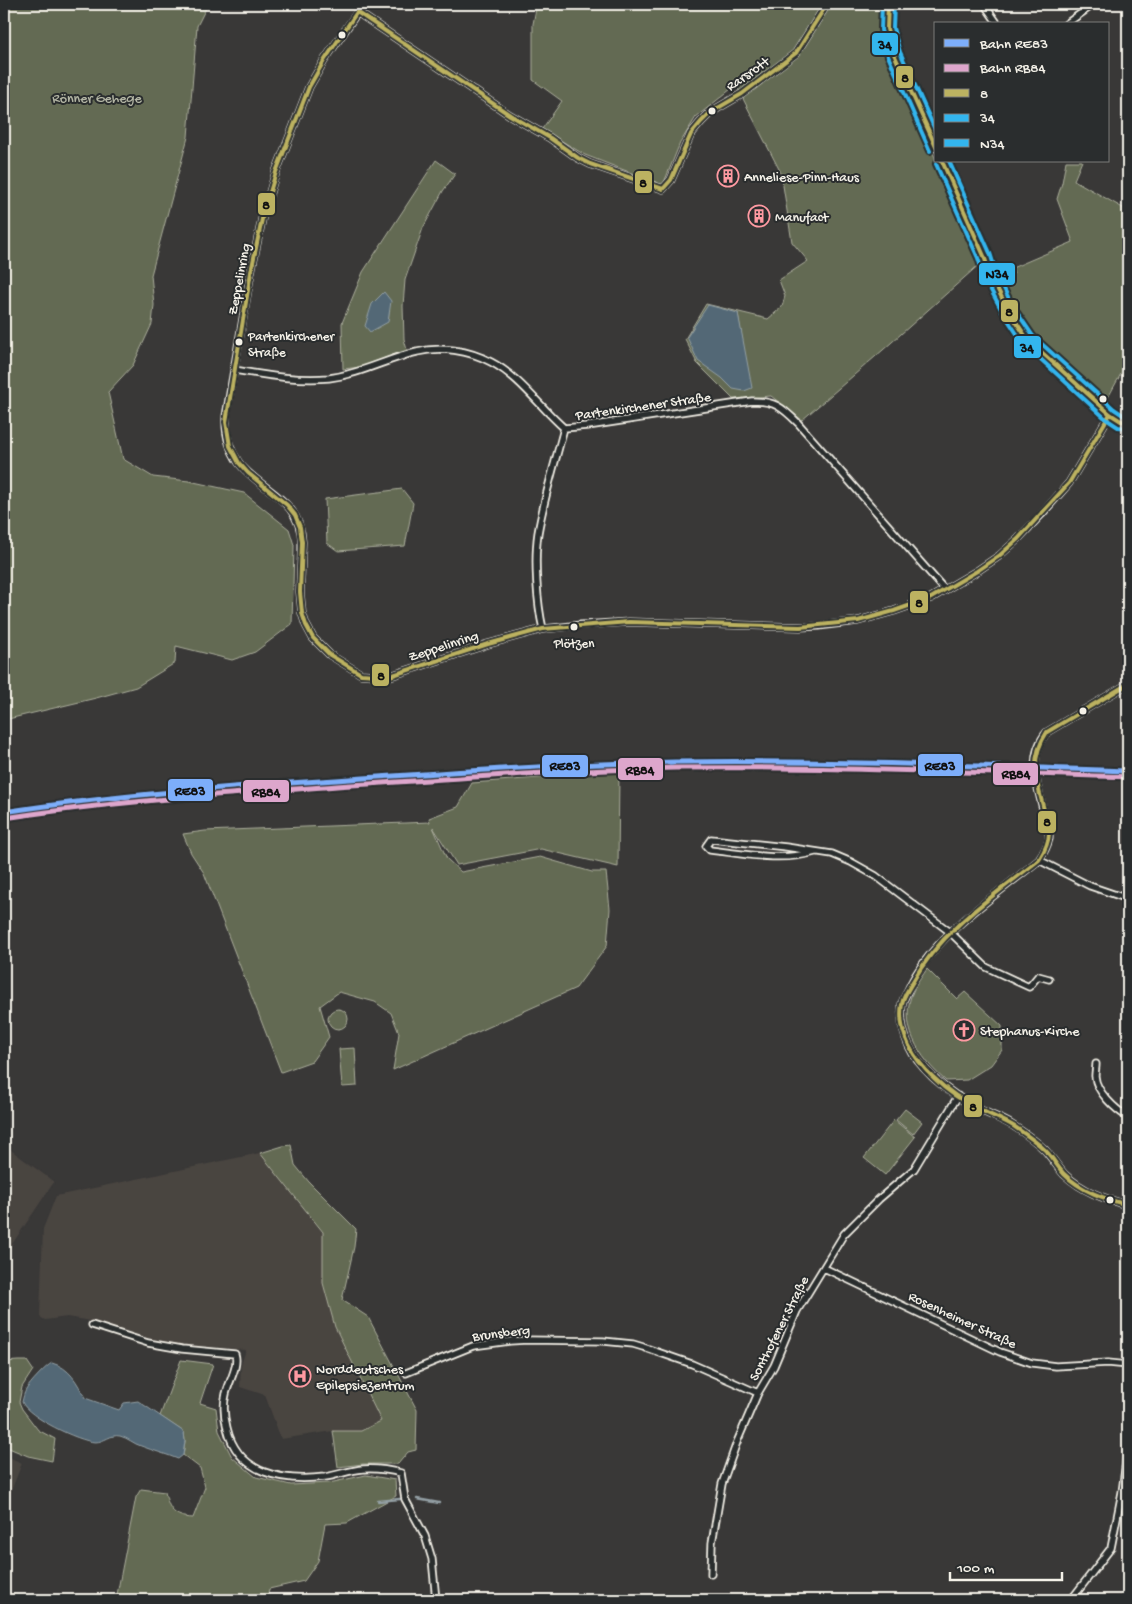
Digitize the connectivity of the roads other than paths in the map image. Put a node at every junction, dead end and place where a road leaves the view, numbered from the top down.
1 (363, 4) edge
2 (828, 4) edge
3 (888, 4) edge
4 (984, 4) edge
5 (1094, 4) edge
6 (357, 12) junction
7 (997, 22) edge
8 (1069, 22) edge
9 (934, 144) edge
10 (942, 162) edge
11 (234, 370) junction
12 (1110, 414) junction
13 (1128, 422) edge
14 (564, 428) junction
15 (945, 590) junction
16 (543, 629) junction
17 (1128, 684) edge
18 (815, 852) junction
19 (1039, 860) junction
20 (1128, 899) edge
21 (950, 932) junction
22 (1049, 980) dead end
23 (1096, 1064) dead end
24 (958, 1096) junction
25 (1128, 1117) edge
26 (1128, 1205) edge
27 (824, 1268) junction
28 (92, 1326) dead end
29 (1128, 1365) edge
30 (406, 1373) dead end
31 (758, 1393) junction
32 (1128, 1446) edge
33 (711, 1574) dead end
34 (436, 1600) edge
35 (1071, 1600) edge

1 - 6 street, Zeppelinring
2 - 6 street, Rarsrott
3 - 9 street
4 - 7 street
5 - 8 street
6 - 11 street, Zeppelinring
10 - 12 street
11 - 14 street, Partenkirchener Straße
11 - 16 street, Zeppelinring
12 - 13 street
12 - 15 street, Zeppelinring
14 - 15 street, Partenkirchener Straße
14 - 16 street
15 - 16 street, Zeppelinring
17 - 19 street
18 - 18 street
18 - 21 street
19 - 20 street
19 - 21 street
21 - 22 street
21 - 24 street
23 - 25 street
24 - 26 street
24 - 27 street, Sonthofener Straße
27 - 29 street, Rosenheimer Straße
27 - 31 street, Sonthofener Straße
28 - 34 street
30 - 31 street, Brunsberg
31 - 33 street, Sonthofener Straße
32 - 35 street

